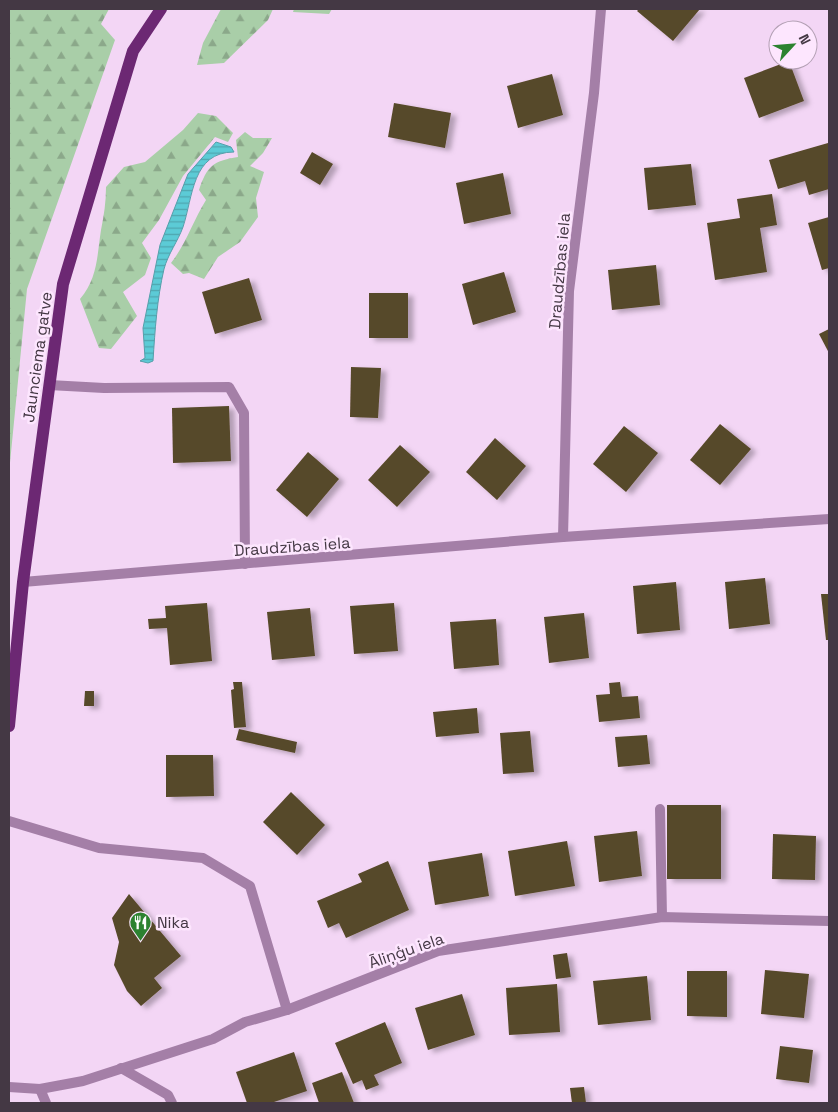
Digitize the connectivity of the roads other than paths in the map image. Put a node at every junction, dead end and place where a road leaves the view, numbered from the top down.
1 (161, 9) edge
2 (601, 9) edge
3 (50, 385) junction
4 (829, 519) edge
5 (563, 537) junction
6 (245, 564) junction
7 (23, 582) junction
8 (9, 726) edge
9 (660, 809) dead end
10 (9, 820) edge
11 (662, 917) junction
12 (829, 921) edge
13 (287, 1010) junction
14 (122, 1068) junction
15 (9, 1087) edge
16 (40, 1089) junction
17 (46, 1103) edge
18 (172, 1103) edge

1 - 3 main road, Jaunciema gatve
2 - 5 street, Draudzības iela
3 - 6 street
3 - 7 main road, Jaunciema gatve
4 - 5 street, Draudzības iela
5 - 6 street, Draudzības iela
6 - 7 street, Draudzības iela
7 - 8 main road, Jaunciema gatve
9 - 11 street
10 - 13 street
11 - 12 street, Āliņģu iela
11 - 13 street, Āliņģu iela
13 - 14 street, Āliņģu iela
14 - 16 street, Āliņģu iela
14 - 18 street
15 - 16 street, Āliņģu iela
16 - 17 street

